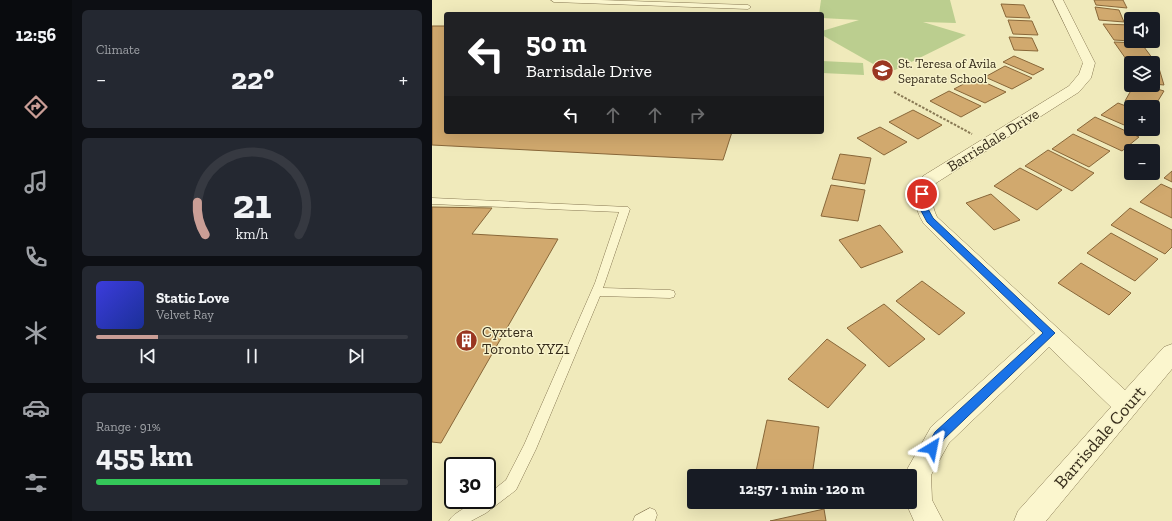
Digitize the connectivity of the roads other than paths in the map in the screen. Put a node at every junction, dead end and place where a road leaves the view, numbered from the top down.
1 (554, 0) edge
2 (1058, 0) edge
3 (748, 7) dead end
4 (432, 201) edge
5 (596, 292) junction
6 (670, 294) dead end
7 (1050, 333) junction
8 (1172, 353) edge
9 (1127, 407) junction
10 (456, 521) edge
11 (640, 521) edge
12 (648, 521) edge
13 (929, 521) edge
14 (1028, 521) edge

1 - 3 lane
2 - 7 street, Barrisdale Drive
4 - 5 lane
5 - 6 lane
5 - 10 lane
7 - 9 street, Barrisdale Drive
7 - 13 street
8 - 9 street, Barrisdale Court
9 - 14 street, Barrisdale Court
11 - 12 lane

